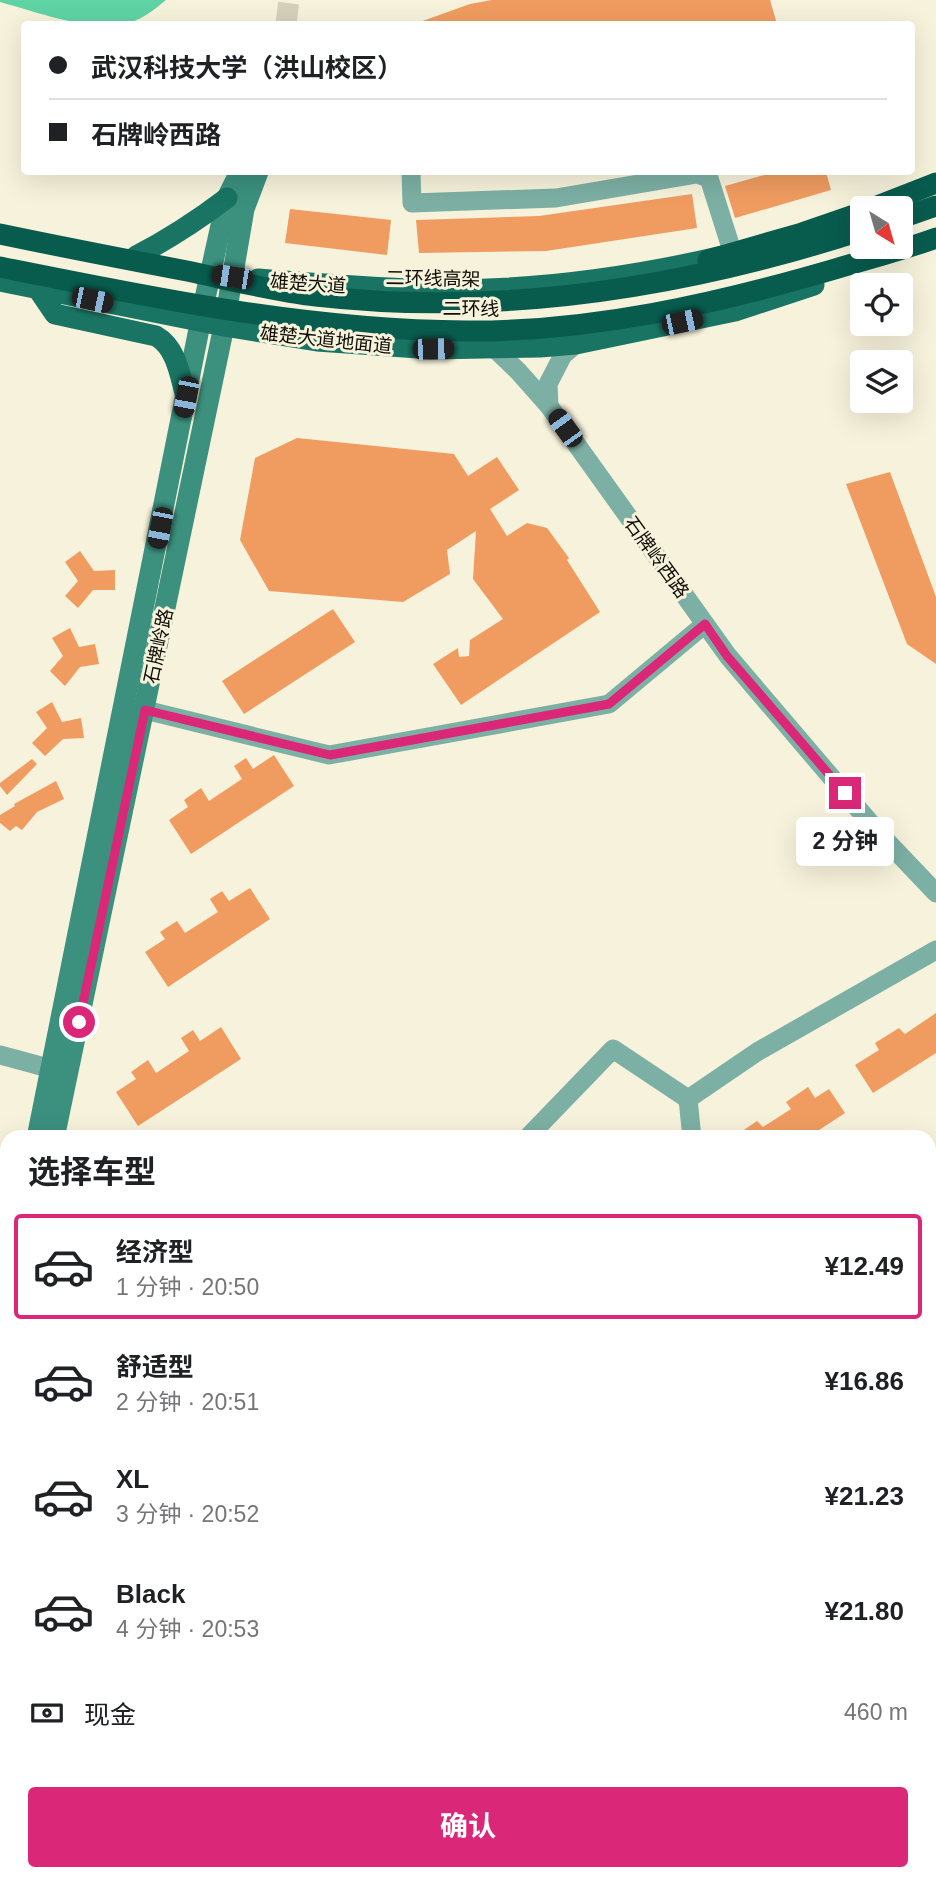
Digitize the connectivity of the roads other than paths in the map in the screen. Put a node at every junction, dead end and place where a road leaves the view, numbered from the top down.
1 (238, 175) edge
2 (257, 175) edge
3 (411, 175) edge
4 (686, 175) edge
5 (702, 175) edge
6 (936, 185) edge
7 (905, 196) edge
8 (909, 196) edge
9 (227, 198) junction
10 (936, 206) edge
11 (914, 214) edge
12 (850, 217) edge
13 (850, 217) edge
14 (850, 234) edge
15 (0, 235) edge
16 (934, 241) edge
17 (733, 254) junction
18 (136, 256) junction
19 (0, 267) edge
20 (211, 274) junction
21 (0, 281) edge
22 (38, 289) junction
23 (201, 322) junction
24 (223, 326) junction
25 (576, 344) junction
26 (494, 348) junction
27 (186, 397) junction
28 (549, 406) junction
29 (705, 624) junction
30 (145, 710) junction
31 (936, 893) edge
32 (936, 950) edge
33 (0, 1055) edge
34 (59, 1071) junction
35 (688, 1099) junction
36 (40, 1130) edge
37 (55, 1130) edge
38 (535, 1130) edge
39 (691, 1130) edge

1 - 9 main road
2 - 20 main road
3 - 4 street
5 - 17 street
6 - 7 highway
6 - 8 main road
9 - 18 main road
9 - 20 main road
10 - 11 highway
12 - 20 highway, bridge
13 - 17 main road, 雄楚大道
14 - 20 highway, 二环线高架, bridge
15 - 18 main road, 雄楚大道
15 - 20 highway, 二环线高架, bridge
16 - 19 highway, 二环线, bridge
16 - 25 main road, 雄楚大道地面道
17 - 20 main road, 雄楚大道
18 - 20 main road, 雄楚大道
20 - 23 main road, 石牌岭路
20 - 24 main road, 石牌岭路
21 - 22 main road, 雄楚大道地面道
22 - 23 main road, 雄楚大道地面道
22 - 27 main road
23 - 24 main road, 雄楚大道地面道
23 - 27 main road, 石牌岭路
24 - 26 main road, 雄楚大道地面道
24 - 30 main road, 石牌岭路
25 - 26 main road, 雄楚大道地面道
25 - 28 street
26 - 28 street, 石牌岭西路
27 - 34 main road, 石牌岭路
28 - 29 street, 石牌岭西路
29 - 30 street
29 - 31 street, 石牌岭西路
30 - 34 main road, 石牌岭路
32 - 35 street
33 - 34 street
34 - 36 main road, 石牌岭路
34 - 37 main road, 石牌岭路
35 - 38 street
35 - 39 street

